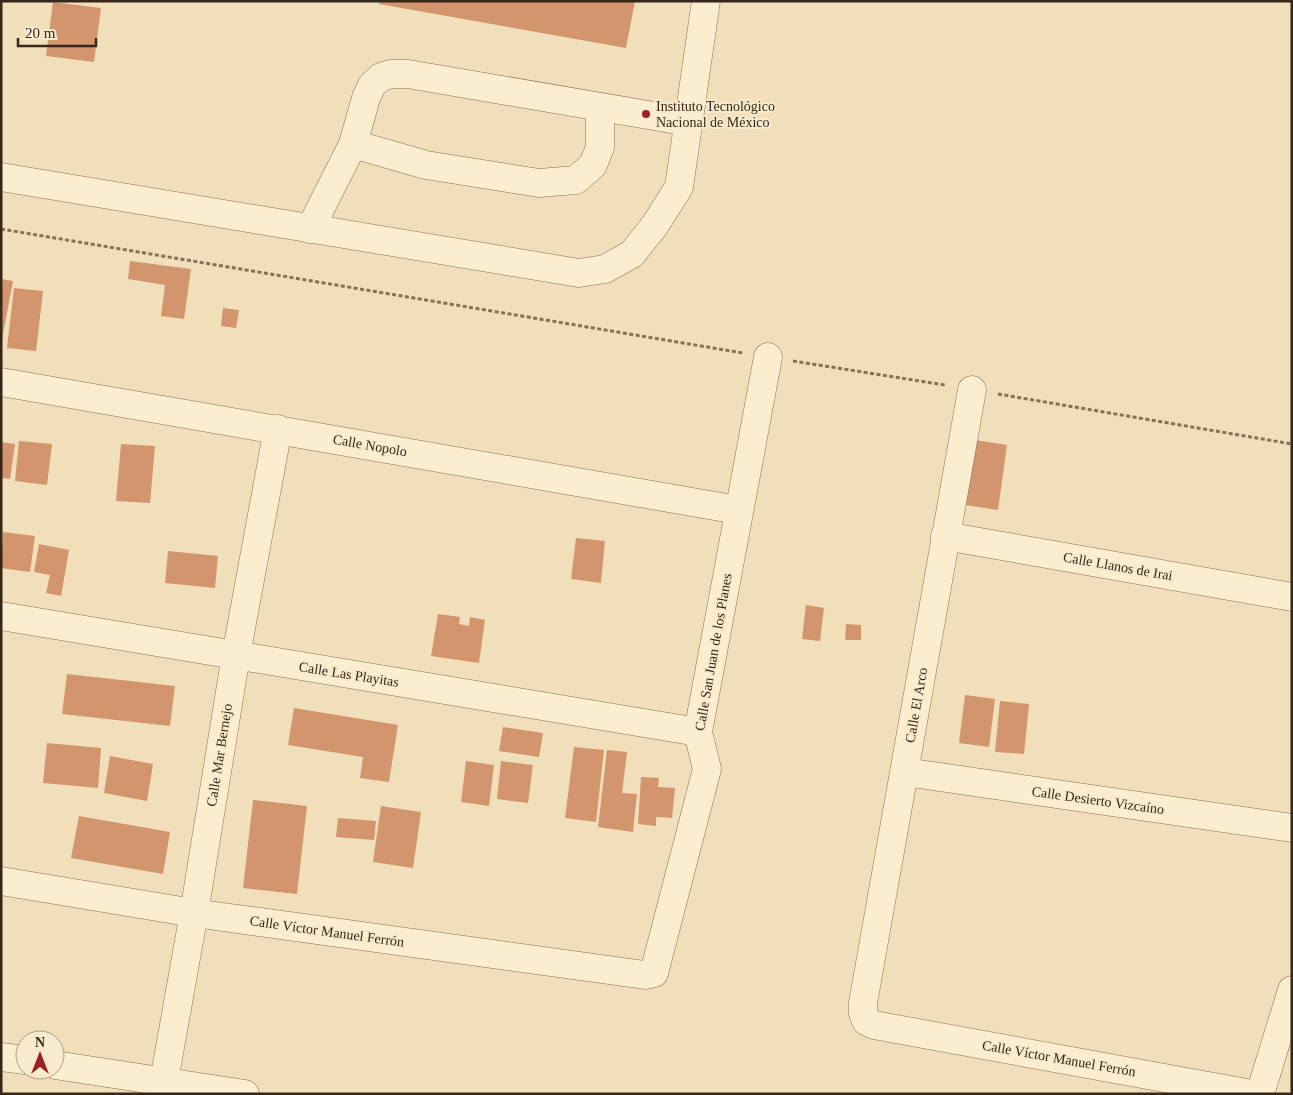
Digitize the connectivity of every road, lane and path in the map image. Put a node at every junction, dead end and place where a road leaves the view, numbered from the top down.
1 (706, 1) edge
2 (600, 108) junction
3 (688, 122) junction
4 (353, 144) junction
5 (1, 177) edge
6 (1, 229) edge
7 (310, 229) junction
8 (768, 357) junction
9 (1, 382) edge
10 (972, 390) junction
11 (278, 430) junction
12 (1292, 444) edge
13 (738, 510) junction
14 (945, 536) junction
15 (1292, 597) edge
16 (1, 616) edge
17 (236, 656) junction
18 (698, 732) junction
19 (905, 772) junction
20 (1292, 828) edge
21 (1, 881) edge
22 (194, 913) junction
23 (654, 972) joint
24 (1292, 990) edge
25 (866, 1021) joint
26 (1, 1057) edge
27 (15, 1059) edge
28 (65, 1066) edge
29 (164, 1081) junction
30 (246, 1094) edge
31 (1252, 1094) edge
32 (1260, 1094) edge

1 - 3 street
2 - 3 street
2 - 4 street
2 - 4 street
3 - 7 street
4 - 7 street
5 - 7 street
6 - 8 path
8 - 10 path
8 - 13 street, Calle San Juan de los Planes
9 - 11 street, Calle Nopolo
10 - 12 path
10 - 14 street, Calle El Arco
11 - 13 street, Calle Nopolo
11 - 17 street, Calle Mar Bernejo
13 - 18 street, Calle San Juan de los Planes
14 - 15 street, Calle Llanos de Irai
14 - 19 street, Calle El Arco
16 - 17 street, Calle Las Playitas
17 - 18 street, Calle Las Playitas
17 - 22 street, Calle Mar Bernejo
18 - 23 street, Calle San Juan de los Planes
19 - 20 street, Calle Desierto Vizcaíno
19 - 25 street, Calle El Arco
21 - 22 street, Calle Víctor Manuel Ferrón
22 - 23 street, Calle Víctor Manuel Ferrón
22 - 29 street, Calle Mar Bernejo
24 - 32 street
25 - 31 street, Calle Víctor Manuel Ferrón
26 - 27 street
28 - 29 street
29 - 30 street

